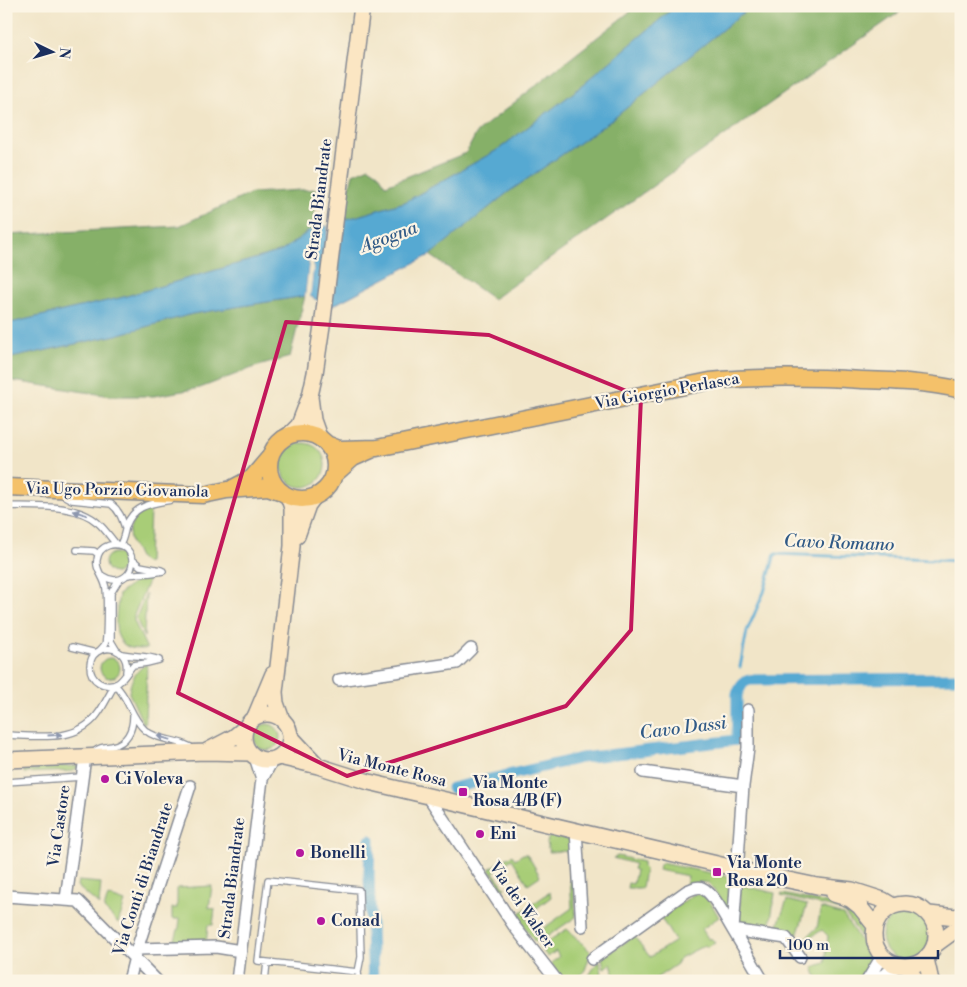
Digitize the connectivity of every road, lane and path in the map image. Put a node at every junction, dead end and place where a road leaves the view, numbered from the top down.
1 (362, 6) edge
2 (961, 390) edge
3 (310, 396) junction
4 (290, 434) junction
5 (324, 441) junction
6 (377, 448) junction
7 (269, 458) junction
8 (334, 475) junction
9 (6, 487) edge
10 (50, 489) junction
11 (227, 490) junction
12 (285, 494) junction
13 (202, 496) junction
14 (314, 497) junction
15 (6, 506) edge
16 (126, 528) junction
17 (118, 544) junction
18 (292, 546) junction
19 (77, 550) dead end
20 (98, 554) junction
21 (133, 560) junction
22 (128, 575) junction
23 (103, 576) junction
24 (119, 580) junction
25 (72, 646) dead end
26 (471, 649) dead end
27 (98, 652) junction
28 (119, 652) junction
29 (277, 664) junction
30 (125, 675) junction
31 (339, 680) dead end
32 (114, 684) junction
33 (122, 691) junction
34 (748, 710) dead end
35 (134, 716) junction
36 (281, 717) junction
37 (250, 722) junction
38 (6, 735) edge
39 (291, 737) junction
40 (202, 753) junction
41 (253, 755) junction
42 (87, 757) junction
43 (276, 758) junction
44 (6, 760) edge
45 (318, 766) junction
46 (643, 772) dead end
47 (82, 777) junction
48 (262, 779) junction
49 (6, 782) edge
50 (190, 786) dead end
51 (743, 786) junction
52 (428, 796) junction
53 (576, 830) junction
54 (738, 868) junction
55 (817, 886) junction
56 (6, 896) edge
57 (66, 899) junction
58 (893, 906) junction
59 (929, 914) junction
60 (961, 916) edge
61 (582, 926) dead end
62 (876, 926) junction
63 (961, 926) edge
64 (732, 930) junction
65 (935, 945) junction
66 (241, 951) junction
67 (136, 953) junction
68 (882, 956) junction
69 (800, 957) dead end
70 (926, 958) junction
71 (592, 960) dead end
72 (267, 962) junction
73 (902, 966) junction
74 (358, 972) junction
75 (128, 981) edge
76 (157, 981) edge
77 (237, 981) edge
78 (265, 981) edge
79 (358, 981) edge
80 (557, 981) edge
81 (763, 981) edge
82 (867, 981) edge
83 (873, 981) edge
84 (917, 981) edge
85 (931, 981) edge

1 - 3 main road, Strada Biandrate
2 - 6 main road, Via Giorgio Perlasca
3 - 4 main road, Strada Biandrate
3 - 5 main road, Strada Biandrate
4 - 5 main road
4 - 7 main road
5 - 6 main road, Via Giorgio Perlasca
5 - 8 main road
6 - 8 main road, Via Giorgio Perlasca
7 - 11 main road, Via Ugo Porzio Giovanola
7 - 12 main road
8 - 14 main road
9 - 10 main road, Via Ugo Porzio Giovanola
10 - 13 main road, Via Ugo Porzio Giovanola
10 - 16 lane
11 - 12 main road, Via Ugo Porzio Giovanola
11 - 13 main road, Via Ugo Porzio Giovanola
12 - 14 main road
12 - 18 main road
13 - 16 lane
14 - 18 main road
17 -> 15 lane
16 - 17 lane
17 - 20 lane
17 - 21 lane
18 - 29 main road
19 - 20 lane
20 - 23 lane
21 - 22 lane
21 - 22 lane
22 - 24 lane
23 - 24 lane
23 - 27 lane
24 - 28 lane
25 - 27 lane
26 - 31 street
27 - 28 lane
27 - 32 lane
28 - 30 lane
28 - 30 lane
29 - 36 main road
29 - 37 main road
30 - 32 lane
30 - 33 lane
32 - 33 lane
38 -> 32 lane
33 - 35 lane
34 - 51 street
40 -> 35 lane
35 - 42 lane
36 - 37 main road
36 - 39 main road
37 - 40 main road
37 - 41 main road
39 - 43 main road
39 - 45 main road, Via Monte Rosa
40 - 41 main road
40 - 42 main road
41 - 43 main road
41 - 48 street, Strada Biandrate
42 - 44 main road
42 - 47 street, Via Castore
43 - 45 main road, Via Monte Rosa
43 - 48 street, Strada Biandrate
45 - 52 main road, Via Monte Rosa
46 - 51 street
47 - 49 lane
47 - 57 street, Via Castore
48 - 66 street, Strada Biandrate
50 - 67 street, Via Conti di Biandrate
51 - 54 street
52 - 53 main road, Via Monte Rosa
52 - 80 street, Via dei Walser
53 - 54 main road, Via Monte Rosa
53 - 61 street
54 - 55 main road, Via Monte Rosa
54 - 64 street
55 - 58 main road, Via Monte Rosa
55 - 62 main road, Via Monte Rosa
56 - 57 street
57 - 67 street
58 - 59 main road
58 - 62 main road
59 - 60 main road
59 - 65 main road
62 - 68 main road
63 - 65 main road
64 - 69 street
64 - 71 street
64 - 81 street
65 - 70 main road
66 - 67 street
66 - 77 street, Strada Biandrate
67 - 75 street, Via Conti di Biandrate
67 - 76 street
68 - 73 main road
68 - 82 street
70 - 73 main road
70 - 85 main road
72 - 74 lane
72 - 74 lane
72 - 78 lane
73 - 83 street
73 - 84 main road
74 - 79 lane

